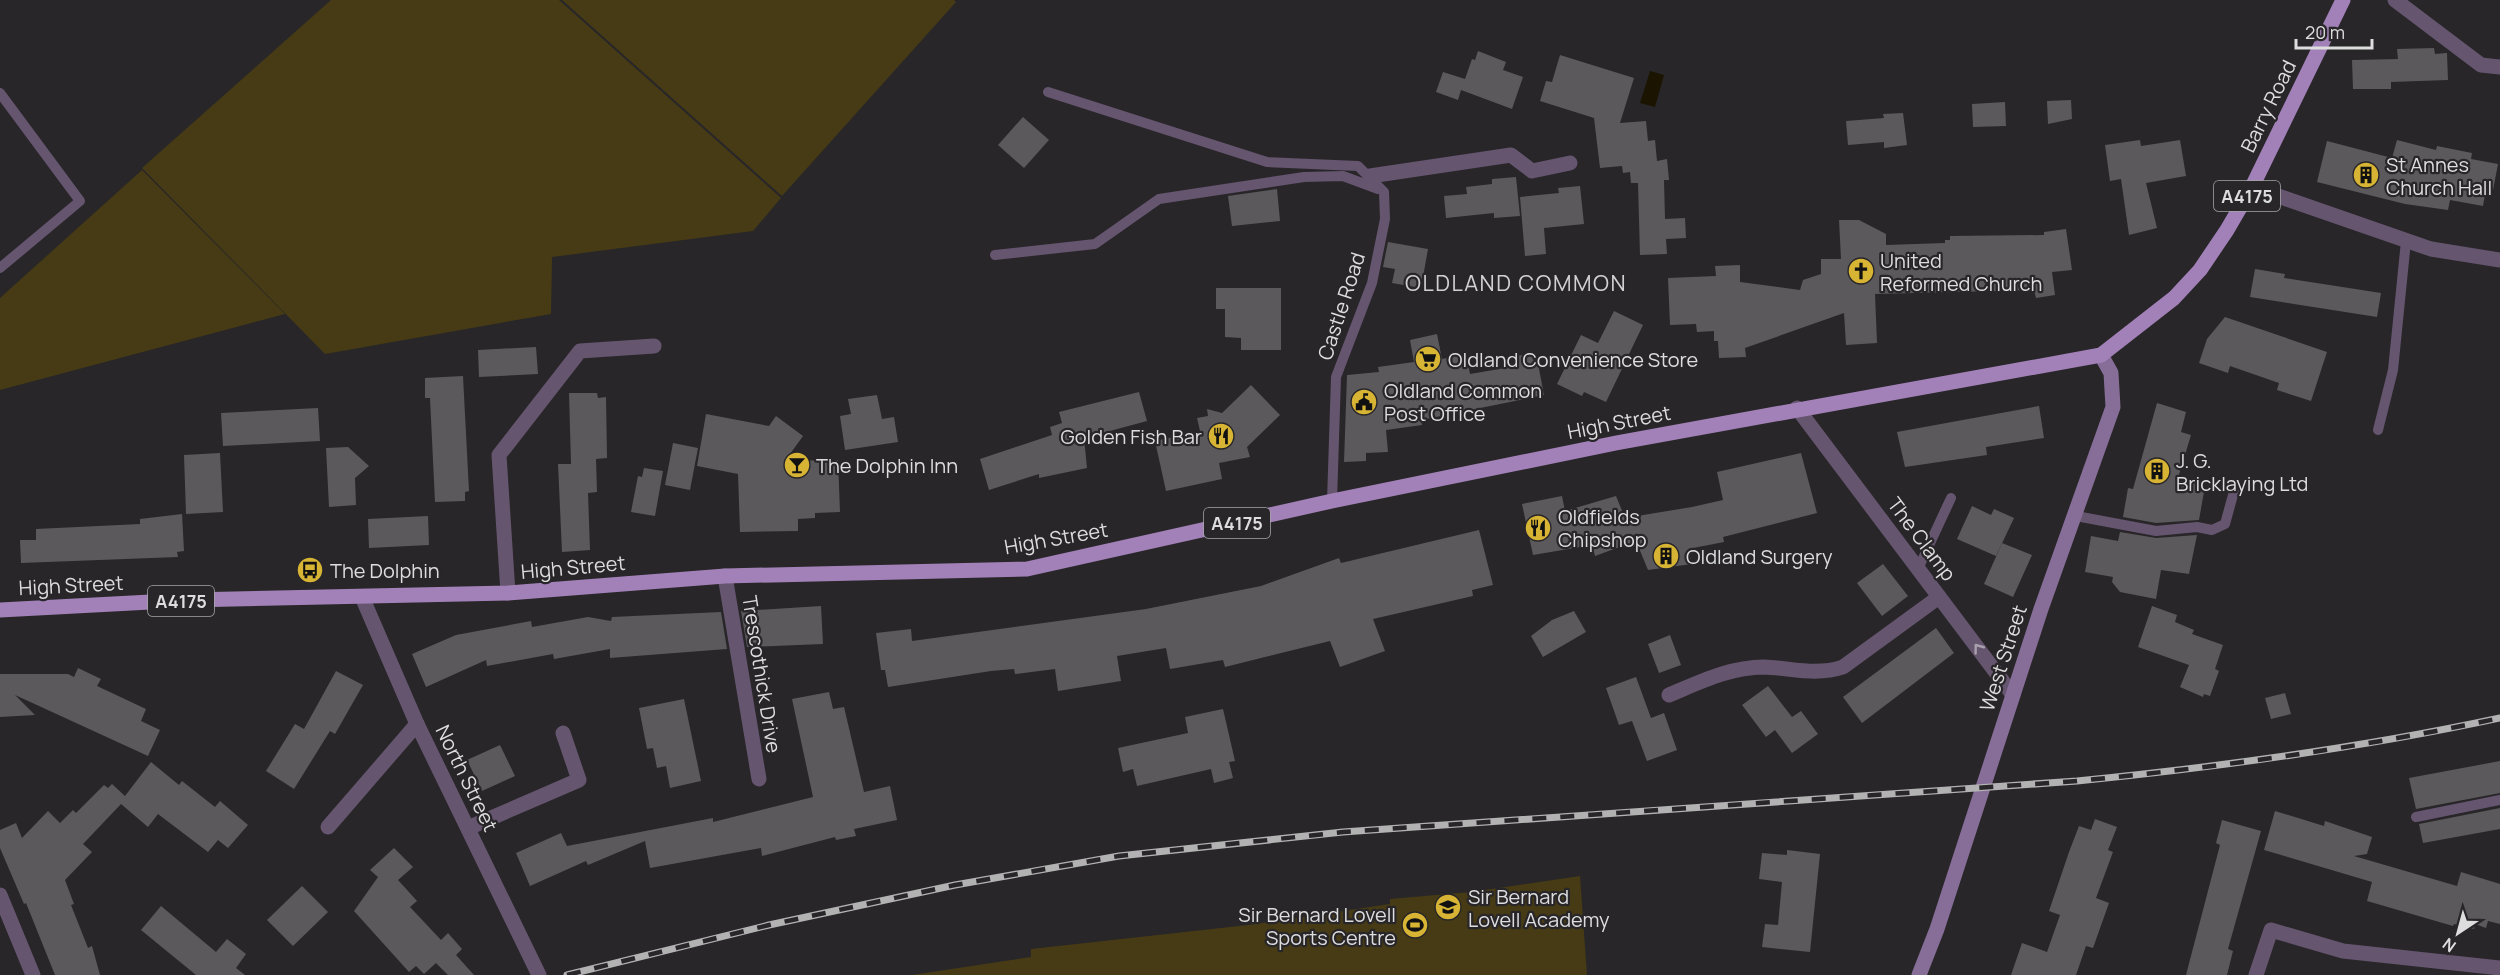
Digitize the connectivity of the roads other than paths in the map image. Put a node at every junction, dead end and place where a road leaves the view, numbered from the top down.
1 (2343, 0) edge
2 (2396, 0) edge
3 (2500, 67) edge
4 (1048, 92) dead end
5 (0, 93) edge
6 (1570, 163) dead end
7 (1370, 176) junction
8 (2252, 188) junction
9 (1384, 192) junction
10 (2406, 240) junction
11 (995, 255) dead end
12 (2500, 260) edge
13 (0, 268) edge
14 (654, 346) dead end
15 (2101, 355) junction
16 (1797, 408) junction
17 (2378, 430) dead end
18 (2236, 484) dead end
19 (1951, 498) dead end
20 (1332, 501) junction
21 (2076, 516) junction
22 (1918, 569) junction
23 (725, 576) junction
24 (508, 593) junction
25 (362, 597) junction
26 (1940, 597) junction
27 (0, 610) edge
28 (1669, 695) dead end
29 (2013, 695) junction
30 (417, 724) junction
31 (563, 733) dead end
32 (759, 779) dead end
33 (2500, 800) edge
34 (2416, 817) dead end
35 (328, 827) dead end
36 (468, 828) junction
37 (0, 895) edge
38 (2500, 968) edge
39 (33, 975) edge
40 (539, 975) edge
41 (1919, 975) edge
42 (2256, 975) edge

1 - 8 main road, Barry Road / A4175
2 - 3 street
4 - 7 lane
5 - 13 lane
6 - 7 street
7 - 9 lane
8 - 10 street
8 - 15 main road, Barry Road / A4175
9 - 11 lane
9 - 20 lane, Castle Road
10 - 12 street
10 - 17 lane
14 - 24 street
15 - 16 main road, High Street / A4175
15 - 21 street, West Street
16 - 20 main road, High Street / A4175
16 - 22 street, The Clamp
18 - 21 lane
19 - 22 lane
20 - 23 main road, High Street / A4175
21 - 29 street, West Street
22 - 26 street, The Clamp
23 - 24 main road, High Street / A4175
23 - 32 street, Trescothick Drive
24 - 25 main road, High Street / A4175
25 - 27 main road, High Street / A4175
25 - 30 street, North Street
26 - 28 street
29 -> 26 street, The Clamp
29 - 41 street, West Street
30 - 35 street
30 - 36 street, North Street
31 - 36 street
33 - 34 lane
36 - 40 street, North Street
37 - 39 street
38 - 42 street

